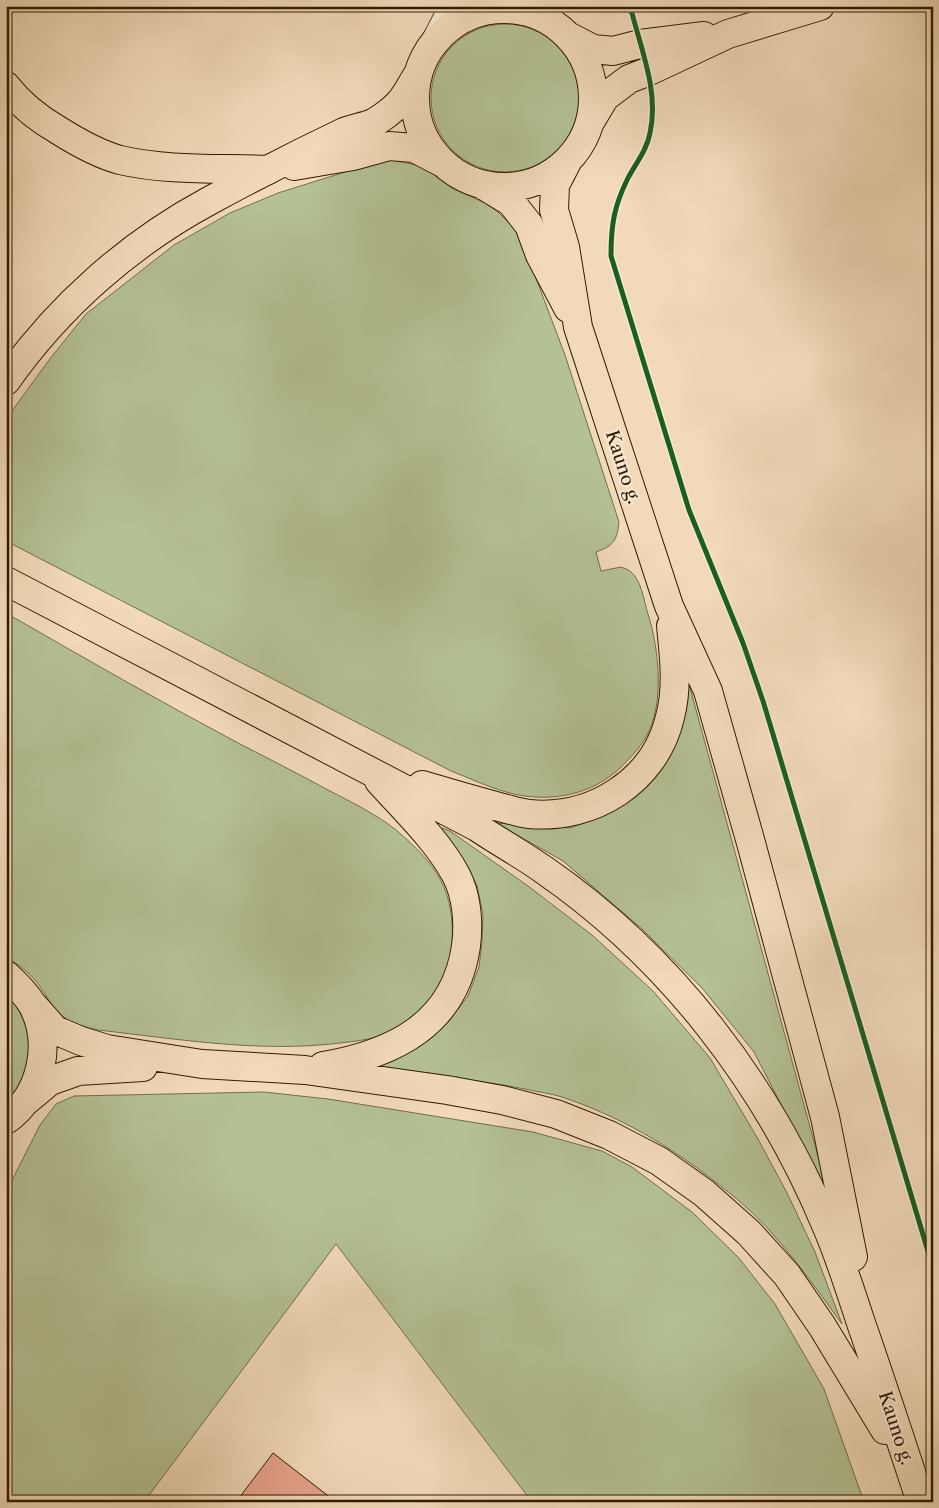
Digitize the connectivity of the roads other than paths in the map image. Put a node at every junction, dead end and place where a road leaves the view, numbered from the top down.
1 (452, 6) edge
2 (820, 6) edge
3 (519, 8) edge
4 (728, 34) junction
5 (568, 36) junction
6 (437, 39) junction
7 (418, 73) junction
8 (6, 86) edge
9 (590, 123) junction
10 (568, 160) junction
11 (444, 164) junction
12 (268, 170) junction
13 (483, 185) junction
14 (578, 327) junction
15 (6, 381) edge
16 (6, 581) edge
17 (669, 606) junction
18 (368, 769) junction
19 (6, 976) edge
20 (32, 1005) junction
21 (202, 1064) junction
22 (305, 1070) junction
23 (26, 1101) junction
24 (6, 1120) edge
25 (872, 1354) junction
26 (912, 1474) junction
27 (921, 1502) edge

1 - 6 street
2 - 4 main road
3 - 5 main road
3 - 6 main road
4 - 5 main road
4 - 9 main road
5 - 9 main road
6 - 7 main road
7 - 11 main road
7 - 12 main road
8 - 12 main road
9 - 10 main road
10 - 13 main road
10 - 14 main road, Kauno g.
11 - 12 main road
11 - 13 main road
12 - 15 main road
13 - 14 main road, Kauno g.
14 - 17 main road, Kauno g.
16 - 18 main road
17 - 18 main road
17 - 25 main road
18 - 22 main road
18 - 25 main road
19 - 20 main road
20 - 21 main road
20 - 23 main road
21 - 22 main road
21 - 23 main road
22 - 26 main road
23 - 24 main road
25 - 26 main road, Kauno g.
26 - 27 main road, Kauno g.

